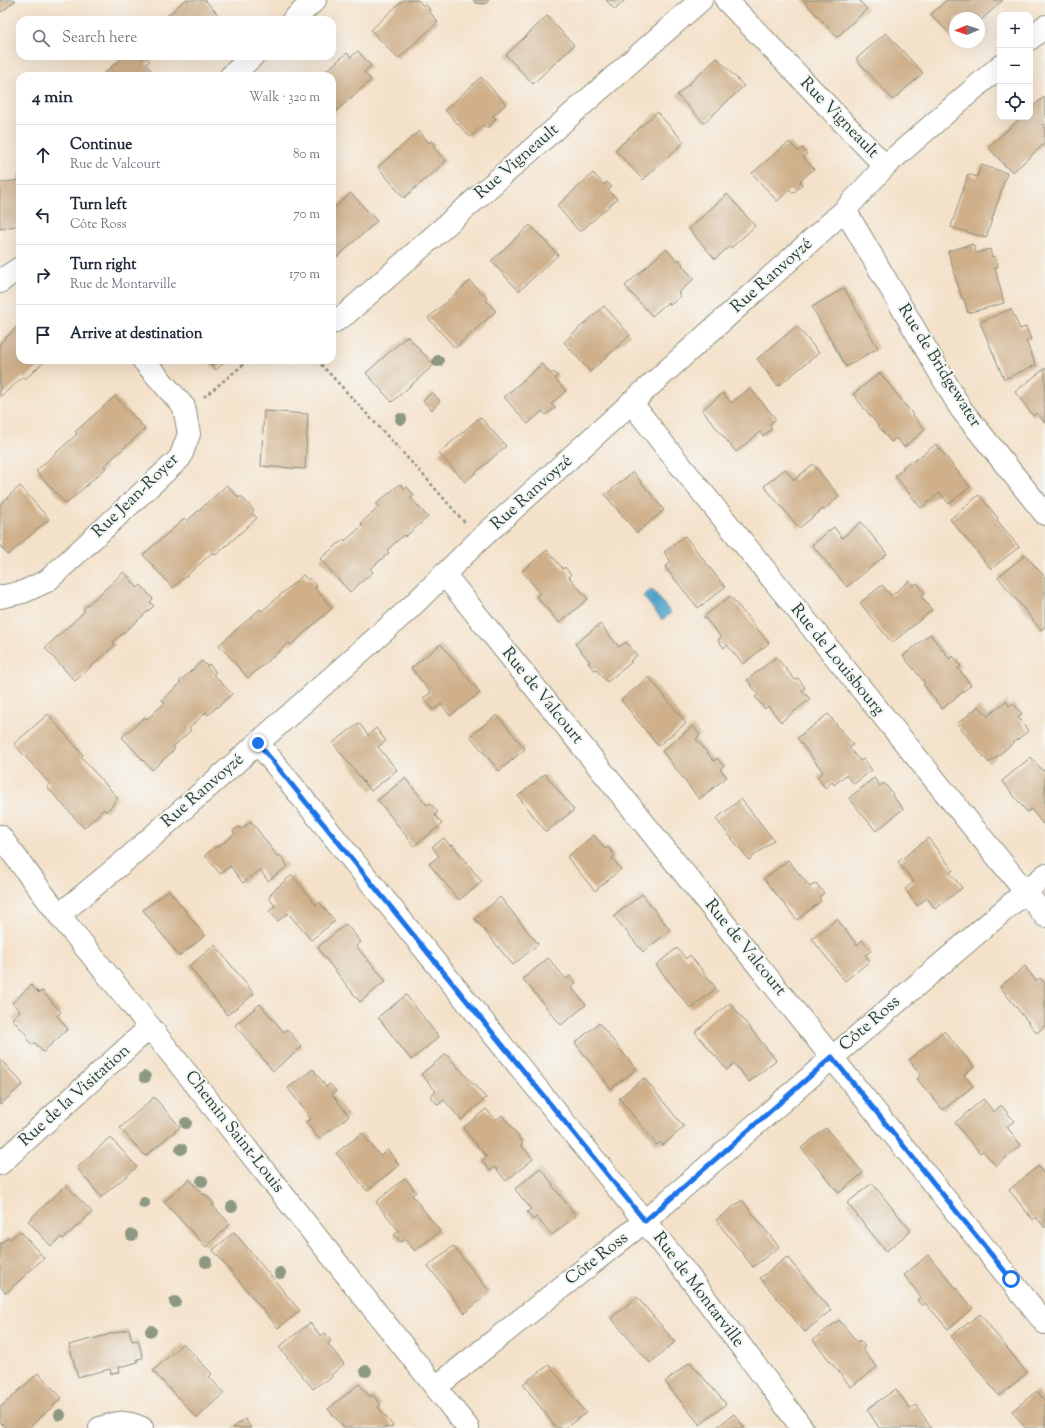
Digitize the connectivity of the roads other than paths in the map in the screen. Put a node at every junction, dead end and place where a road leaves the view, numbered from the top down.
1 (315, 0) edge
2 (701, 0) edge
3 (726, 0) edge
4 (297, 16) edge
5 (1045, 26) edge
6 (1033, 36) edge
7 (249, 60) edge
8 (997, 69) edge
9 (235, 72) edge
10 (885, 166) junction
11 (845, 210) junction
12 (16, 270) edge
13 (0, 282) edge
14 (336, 320) edge
15 (146, 364) edge
16 (631, 402) junction
17 (1045, 514) edge
18 (444, 574) junction
19 (0, 597) edge
20 (258, 743) junction
21 (0, 836) edge
22 (1045, 875) edge
23 (1025, 892) junction
24 (59, 914) junction
25 (1045, 916) edge
26 (150, 1027) junction
27 (832, 1057) junction
28 (0, 1164) edge
29 (645, 1221) junction
30 (1045, 1323) edge
31 (436, 1387) junction
32 (100, 1428) edge
33 (142, 1428) edge
34 (468, 1428) edge
35 (802, 1428) edge

1 - 4 street
2 - 14 street, Rue Vigneault
3 - 10 street, Rue Vigneault
5 - 6 street
7 - 9 street
8 - 10 street, Rue Ranvoyzé
10 - 11 street, Rue Ranvoyzé
11 - 16 street, Rue Ranvoyzé
11 - 17 street, Rue de Bridgewater
12 - 13 street
15 - 19 street, Rue Jean-Royer
16 - 18 street, Rue Ranvoyzé
16 - 23 street, Rue de Louisbourg
18 - 20 street, Rue Ranvoyzé
18 - 27 street, Rue de Valcourt
20 - 24 street, Rue Ranvoyzé
20 - 29 street, Rue de Montarville
21 - 24 street, Chemin Saint-Louis
22 - 23 street, Côte Ross
23 - 25 street, Rue de Louisbourg
23 - 27 street, Côte Ross
24 - 26 street, Chemin Saint-Louis
26 - 28 street, Rue de la Visitation
26 - 31 street, Chemin Saint-Louis
27 - 29 street, Côte Ross
27 - 30 street, Rue de Valcourt
29 - 31 street, Côte Ross
29 - 35 street, Rue de Montarville
31 - 34 street, Chemin Saint-Louis
32 - 33 street

